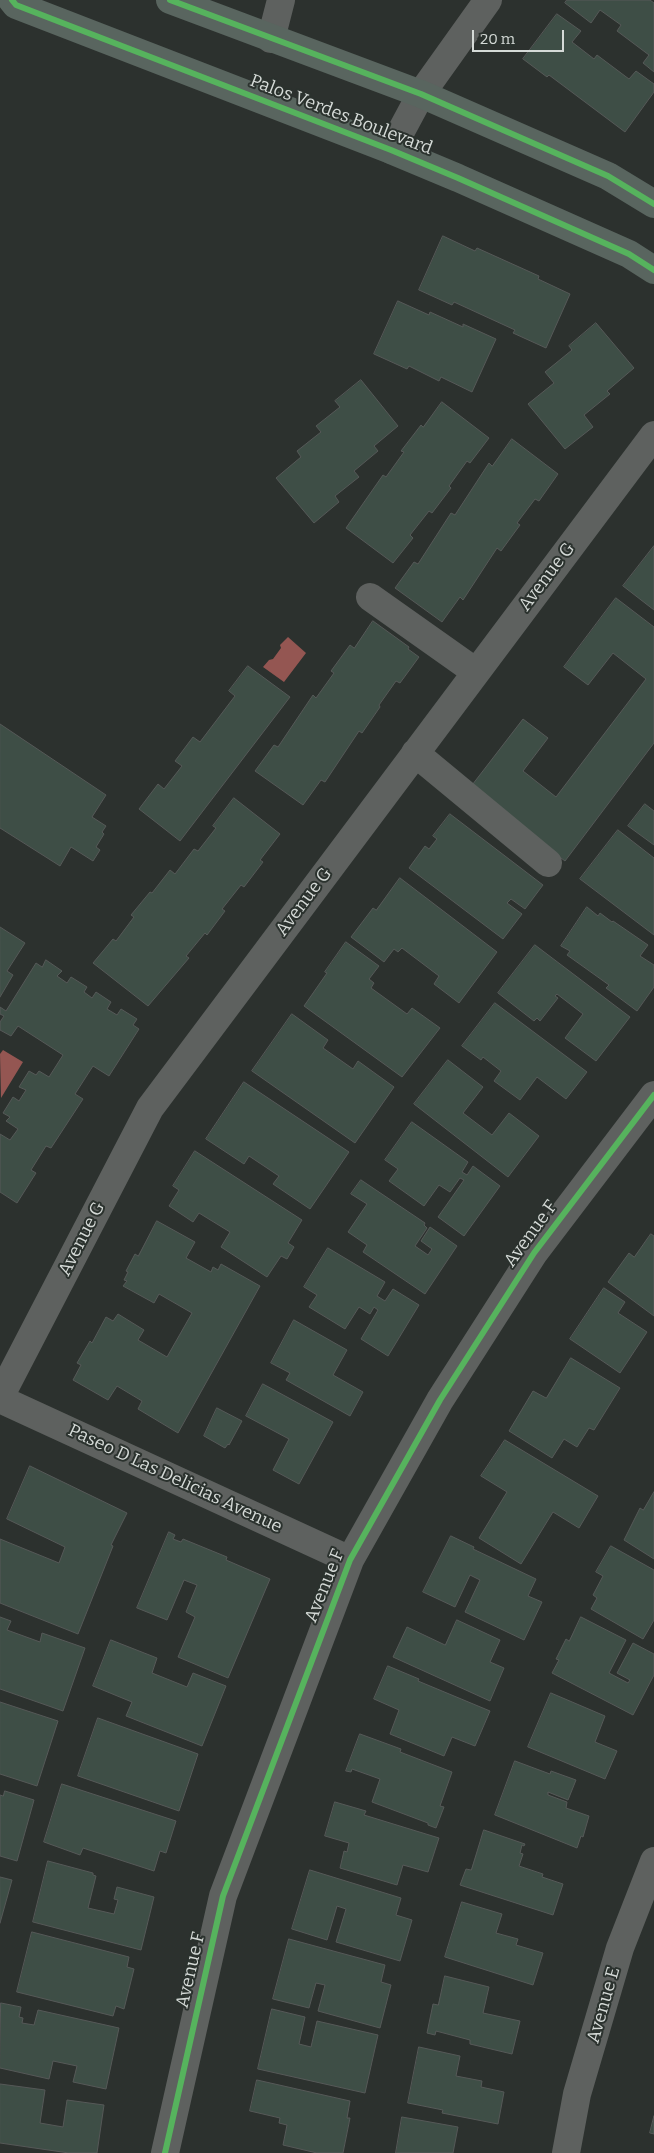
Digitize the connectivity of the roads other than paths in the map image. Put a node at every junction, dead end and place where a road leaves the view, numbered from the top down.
1 (12, 0) edge
2 (170, 0) edge
3 (281, 0) edge
4 (488, 0) edge
5 (271, 39) junction
6 (420, 94) junction
7 (391, 150) junction
8 (654, 204) edge
9 (654, 270) edge
10 (654, 435) edge
11 (370, 597) dead end
12 (476, 672) junction
13 (415, 753) junction
14 (548, 863) dead end
15 (654, 1095) edge
16 (0, 1398) edge
17 (350, 1560) junction
18 (654, 1861) edge
19 (165, 2153) edge
20 (566, 2153) edge

1 - 7 main road, Palos Verdes Boulevard
2 - 5 main road
3 - 5 street
4 - 6 street
5 - 6 main road
6 - 7 street
6 - 8 main road
7 - 9 main road, Palos Verdes Boulevard
10 - 12 street, Avenue G
11 - 12 street
12 - 13 street, Avenue G
13 - 14 street
13 - 16 street, Avenue G
15 - 17 street, Avenue F
16 - 17 street, Paseo D Las Delicias Avenue
17 - 19 street, Avenue F
18 - 20 street, Avenue E

